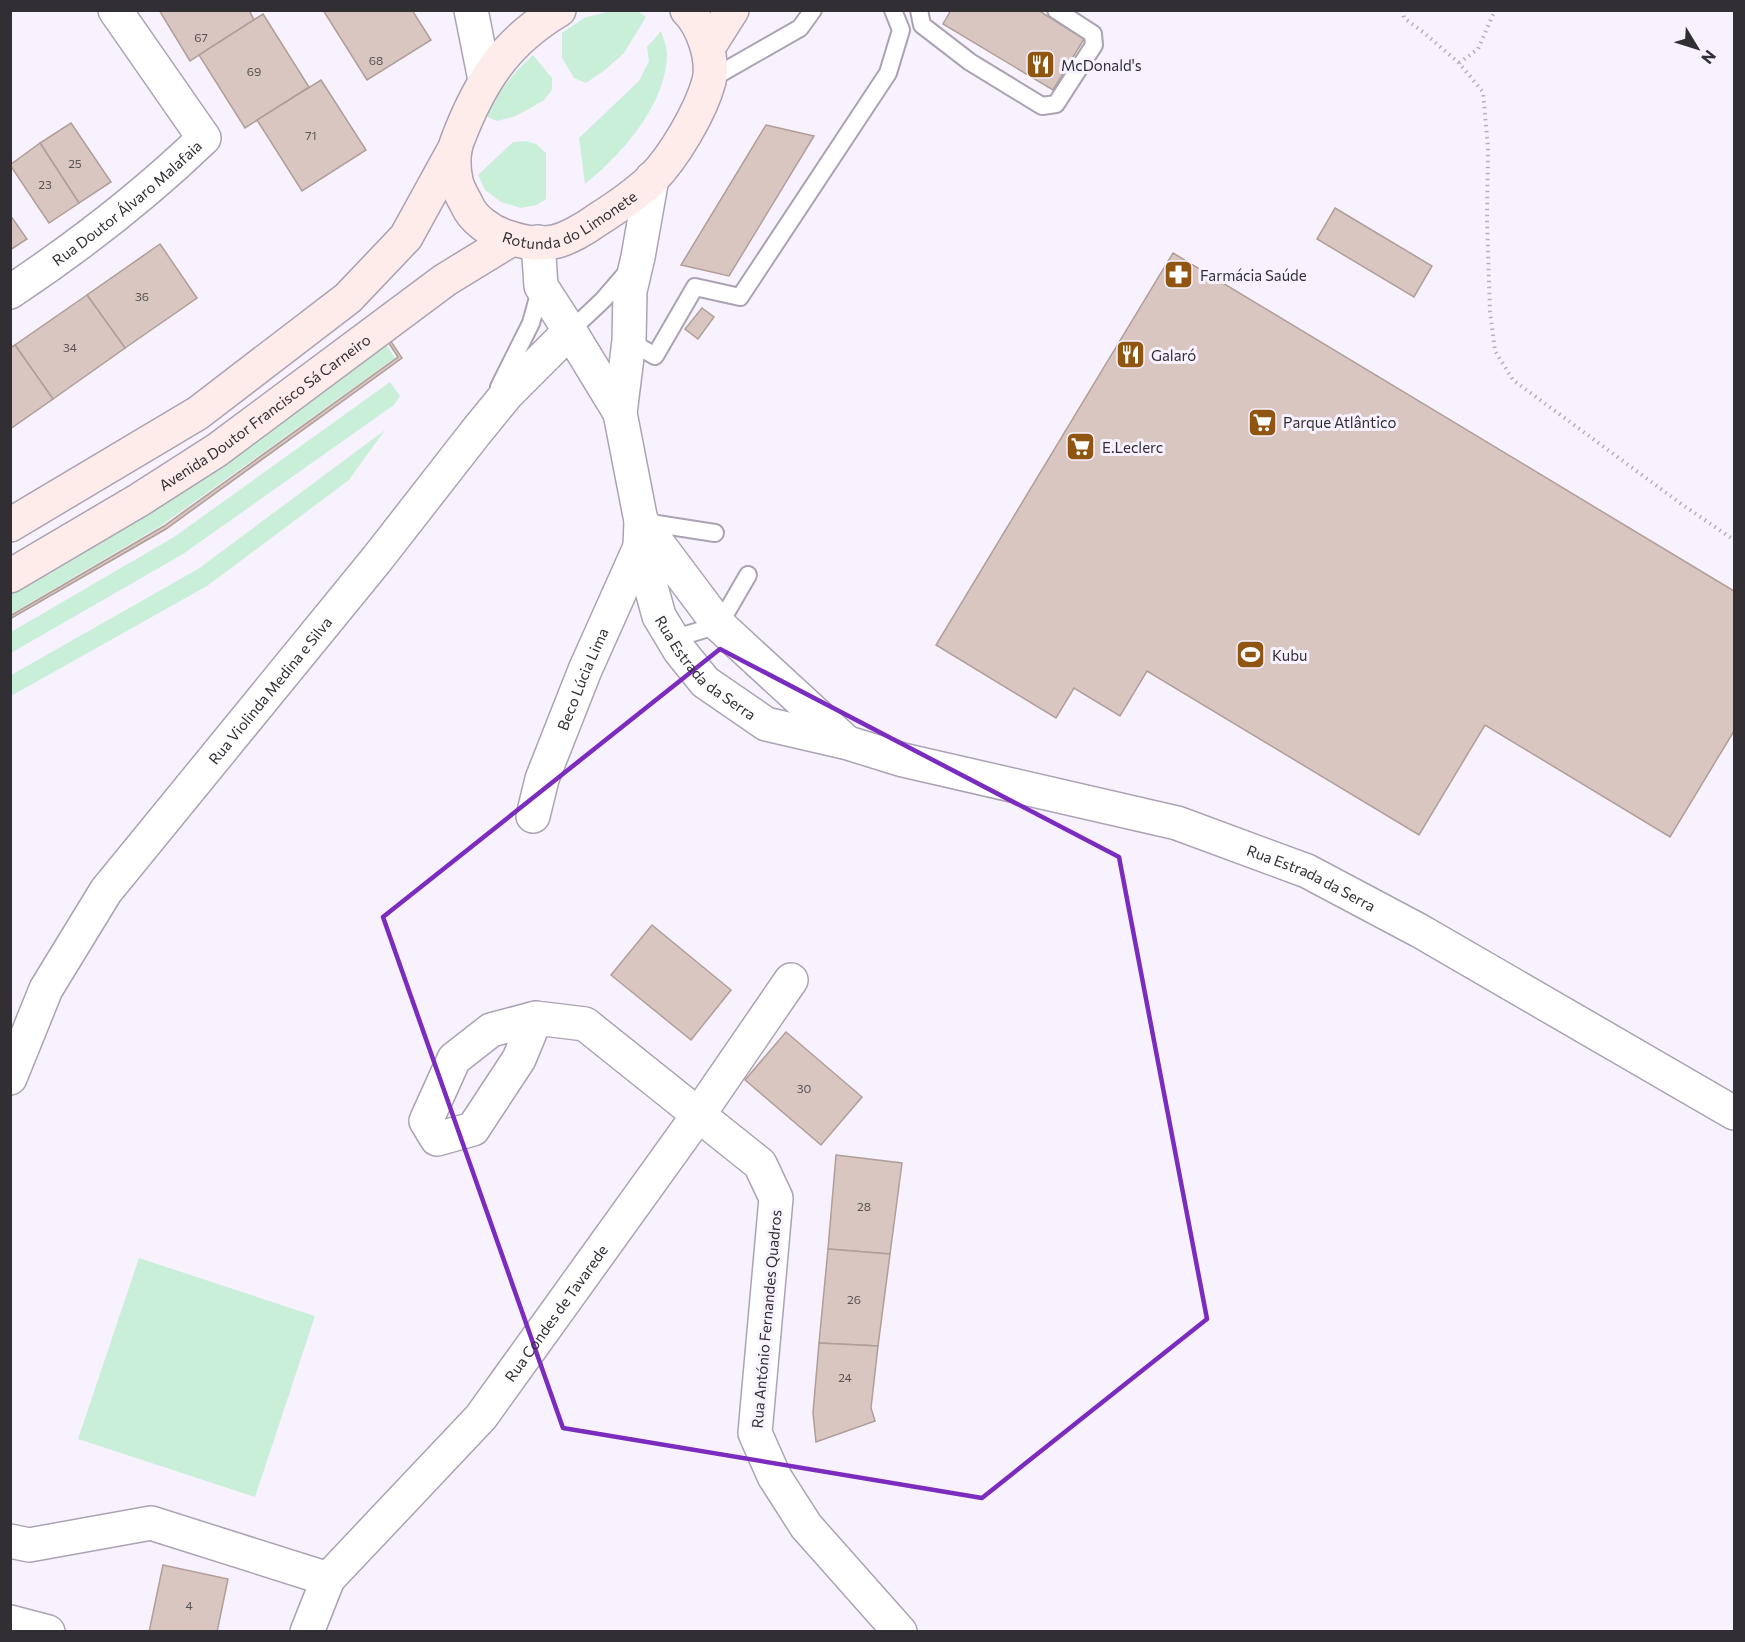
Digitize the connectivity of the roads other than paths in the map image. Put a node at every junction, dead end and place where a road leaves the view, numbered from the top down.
1 (115, 10) edge
2 (471, 10) edge
3 (559, 10) edge
4 (687, 10) edge
5 (732, 10) edge
6 (813, 10) edge
7 (893, 10) edge
8 (919, 10) edge
9 (1056, 10) edge
10 (708, 48) junction
11 (485, 80) junction
12 (709, 80) junction
13 (454, 148) junction
14 (652, 178) junction
15 (525, 241) junction
16 (638, 257) junction
17 (541, 286) junction
18 (10, 292) edge
19 (570, 331) junction
20 (628, 341) junction
21 (620, 413) junction
22 (476, 432) junction
23 (10, 525) edge
24 (715, 533) dead end
25 (641, 534) junction
26 (748, 575) dead end
27 (10, 576) edge
28 (719, 625) junction
29 (672, 639) junction
30 (848, 743) junction
31 (533, 816) dead end
32 (791, 980) dead end
33 (536, 1018) dead end
34 (10, 1078) edge
35 (1734, 1113) edge
36 (699, 1114) junction
37 (10, 1541) edge
38 (328, 1579) junction
39 (10, 1622) edge
40 (48, 1632) edge
41 (307, 1632) edge
42 (900, 1632) edge

1 - 18 street, Rua Doutor Álvaro Malafaia
2 - 11 street
3 - 11 main road, Rotunda do Limonete
4 - 10 main road, Rotunda do Limonete
5 - 10 main road
6 - 12 lane
7 - 20 lane
8 - 9 lane
10 - 12 main road, Rotunda do Limonete
11 - 13 main road, Rotunda do Limonete
12 - 14 main road, Rotunda do Limonete
13 - 15 main road, Rotunda do Limonete
13 - 23 main road
14 - 15 main road, Rotunda do Limonete
14 - 16 street
15 - 17 street
15 - 27 main road, Avenida Doutor Francisco Sá Carneiro
16 - 19 lane
16 - 20 street
17 - 19 street
17 - 22 lane
19 - 21 street
19 - 22 street, Rua Violinda Medina e Silva
20 - 21 street
21 - 25 street, Rua Estrada da Serra
22 - 34 street, Rua Violinda Medina e Silva
24 - 25 lane
25 - 28 street, Rua Estrada da Serra
25 - 29 street, Rua Estrada da Serra
25 - 31 street, Beco Lúcia Lima
26 - 28 lane
28 - 29 lane
28 - 30 street, Rua Estrada da Serra
29 - 30 street, Rua Estrada da Serra
30 - 35 street, Rua Estrada da Serra
32 - 36 street, Rua Condes de Tavarede
33 - 36 street, Rua António Fernandes Quadros
36 - 38 street, Rua Condes de Tavarede
36 - 42 street, Rua António Fernandes Quadros
37 - 38 street
38 - 41 street, Rua Condes de Tavarede
39 - 40 street

